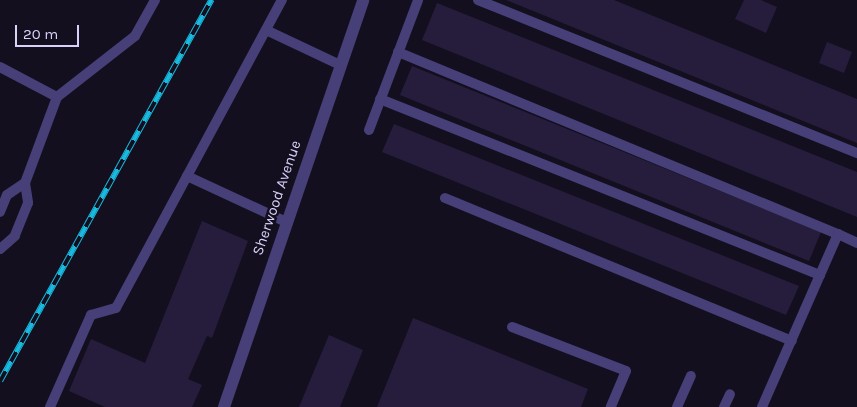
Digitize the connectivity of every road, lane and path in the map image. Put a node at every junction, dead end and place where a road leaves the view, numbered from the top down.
1 (155, 0) edge
2 (282, 0) edge
3 (363, 0) edge
4 (418, 0) edge
5 (478, 0) edge
6 (266, 30) junction
7 (398, 52) junction
8 (340, 65) junction
9 (0, 67) edge
10 (57, 97) junction
11 (380, 99) junction
12 (369, 130) dead end
13 (857, 154) edge
14 (187, 176) junction
15 (25, 183) junction
16 (445, 198) dead end
17 (0, 212) edge
18 (286, 222) junction
19 (838, 234) junction
20 (857, 243) edge
21 (0, 248) edge
22 (820, 275) junction
23 (512, 327) dead end
24 (792, 340) junction
25 (691, 376) dead end
26 (730, 394) dead end
27 (50, 407) edge
28 (224, 407) edge
29 (611, 407) edge
30 (677, 407) edge
31 (724, 407) edge
32 (762, 407) edge

1 - 10 lane
2 - 6 lane
3 - 8 street, Sherwood Avenue
4 - 7 lane
5 - 13 lane
6 - 8 lane
6 - 14 lane
7 - 11 lane
7 - 19 lane
8 - 18 street, Sherwood Avenue
9 - 10 lane
10 - 15 lane
11 - 12 lane
11 - 22 lane
14 - 18 lane
14 - 27 lane
15 - 17 lane
15 - 21 lane
16 - 24 lane
18 - 28 street, Sherwood Avenue
19 - 20 lane
19 - 22 lane
22 - 24 lane
23 - 29 lane
24 - 32 lane
25 - 30 lane
26 - 31 lane

